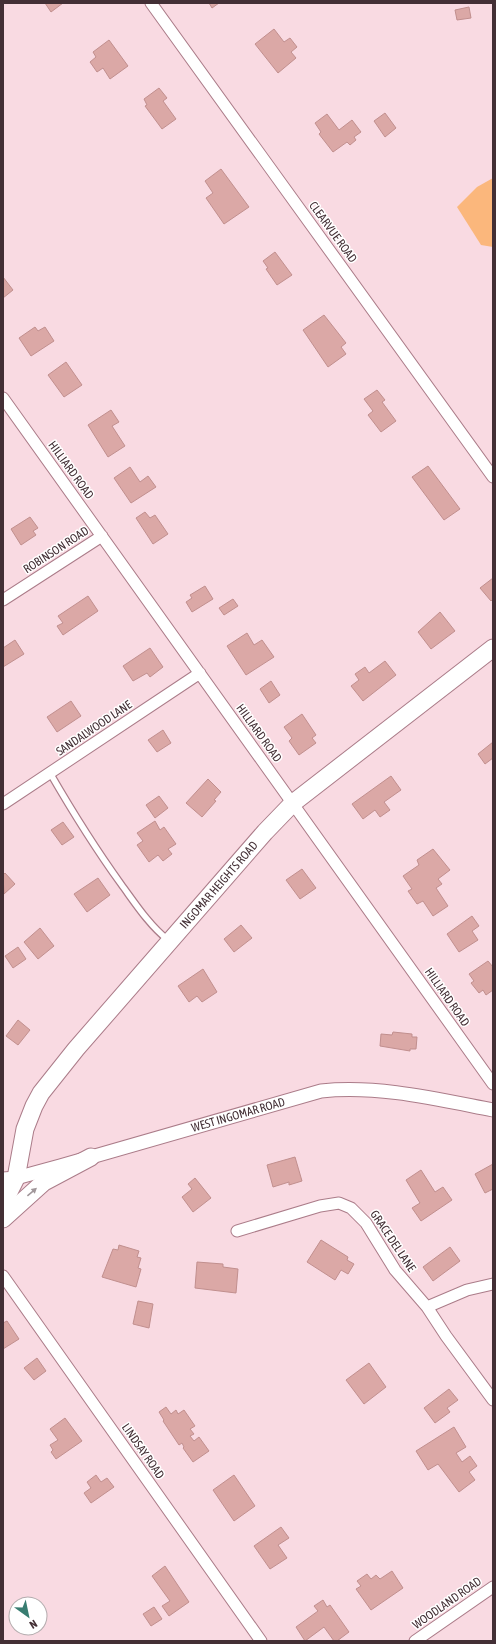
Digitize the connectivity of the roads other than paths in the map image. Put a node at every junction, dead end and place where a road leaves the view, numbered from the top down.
1 (151, 3) edge
2 (3, 398) edge
3 (493, 477) edge
4 (102, 536) junction
5 (3, 600) edge
6 (493, 648) edge
7 (200, 673) junction
8 (50, 773) junction
9 (293, 803) junction
10 (3, 804) edge
11 (170, 941) junction
12 (493, 1084) edge
13 (493, 1110) edge
14 (91, 1157) junction
15 (9, 1179) edge
16 (3, 1204) edge
17 (3, 1219) edge
18 (237, 1231) dead end
19 (3, 1276) edge
20 (493, 1284) edge
21 (427, 1307) junction
22 (493, 1400) edge
23 (493, 1587) edge
24 (261, 1641) edge
25 (415, 1641) edge

1 - 3 street, CLEARVUE ROAD
2 - 4 street, HILLIARD ROAD
4 - 5 street, ROBINSON ROAD
4 - 7 street, HILLIARD ROAD
6 - 9 main road, INGOMAR HEIGHTS ROAD
7 - 8 street, SANDALWOOD LANE
7 - 9 street, HILLIARD ROAD
8 - 10 street, SANDALWOOD LANE
8 - 11 lane
9 - 11 main road, INGOMAR HEIGHTS ROAD
9 - 12 street, HILLIARD ROAD
11 - 15 main road, INGOMAR HEIGHTS ROAD
13 - 14 street, WEST INGOMAR ROAD
14 - 15 street, WEST INGOMAR ROAD
17 -> 14 main road
15 - 16 main road
18 - 21 street, GRACE DEL LANE
19 - 24 street, LINDSAY ROAD
20 - 21 street
21 - 22 street
23 - 25 street, WOODLAND ROAD

